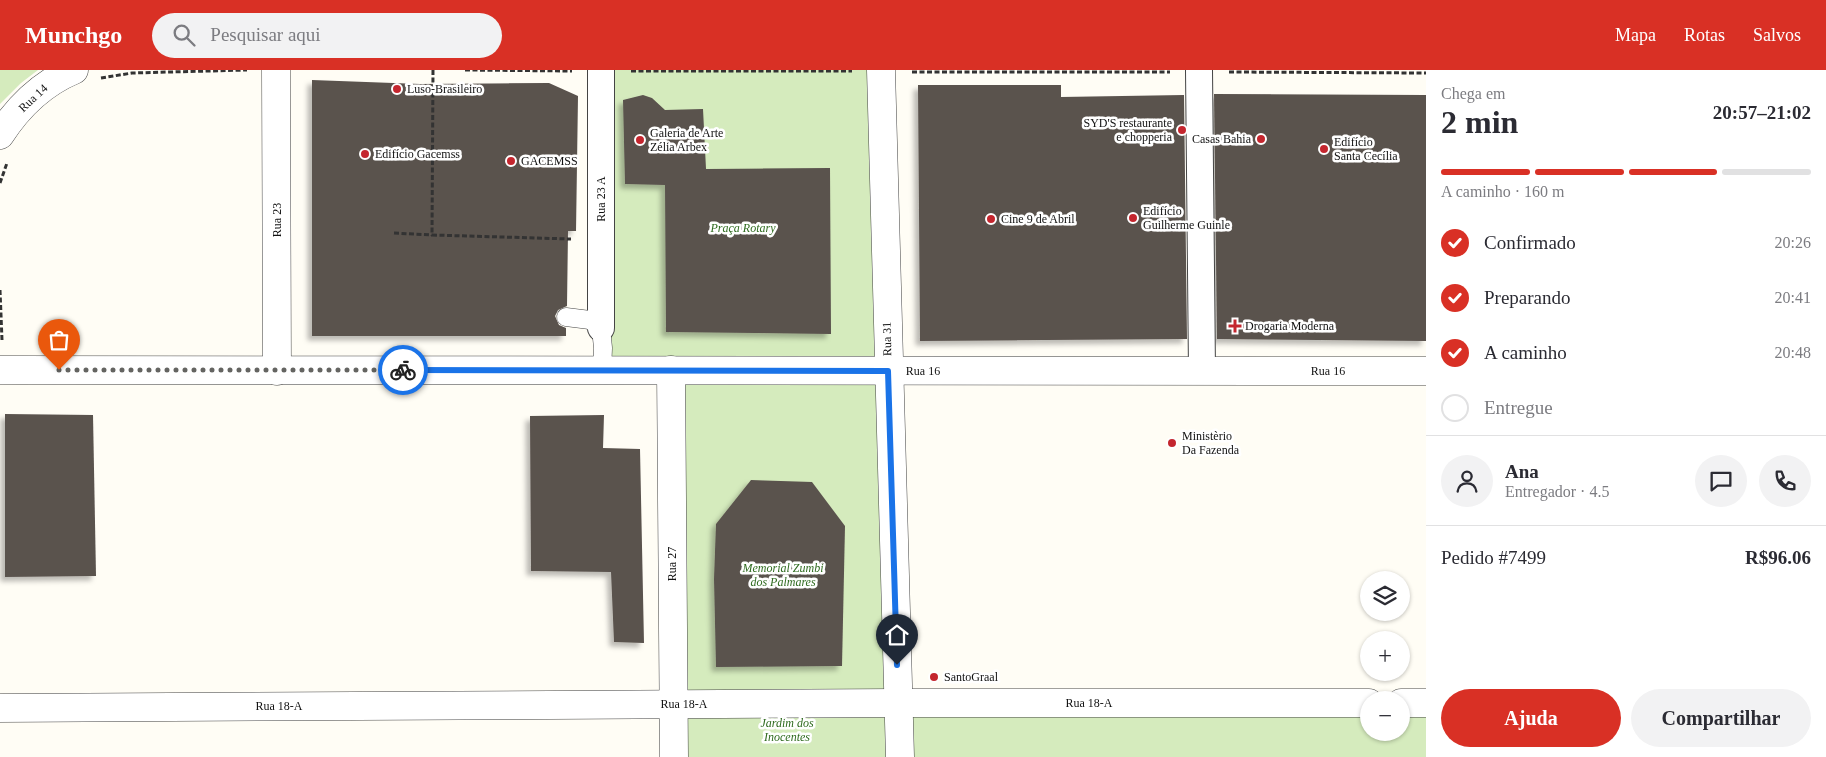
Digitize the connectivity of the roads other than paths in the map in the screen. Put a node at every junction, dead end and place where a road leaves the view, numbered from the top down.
1 (276, 70) edge
2 (601, 70) edge
3 (880, 71) edge
4 (1199, 71) edge
5 (83, 75) edge
6 (0, 135) edge
7 (566, 317) dead end
8 (601, 328) junction
9 (1, 358) edge
10 (602, 370) junction
11 (671, 370) junction
12 (277, 371) junction
13 (888, 371) junction
14 (1202, 371) junction
15 (1426, 371) edge
16 (1360, 703) edge
17 (1410, 703) edge
18 (1426, 703) edge
19 (674, 704) junction
20 (0, 708) edge
21 (899, 712) junction
22 (674, 757) edge
23 (900, 757) edge

1 - 12 street, Rua 23
2 - 8 street, Rua 23 A
3 - 13 street, Rua 31
4 - 14 street
5 - 6 street, Rua 14
7 - 8 lane
8 - 10 lane
9 - 12 street, Rua 16
10 - 11 street, Rua 16
10 - 12 street, Rua 16
11 - 13 street, Rua 16
11 - 19 street, Rua 27
13 - 14 street, Rua 16
13 - 21 street, Rua 31
14 - 15 street, Rua 16
16 - 21 street, Rua 18-A
17 - 18 street
19 - 20 street, Rua 18-A
19 - 21 street, Rua 18-A
19 - 22 street, Rua 27
21 - 23 street, Rua 31

